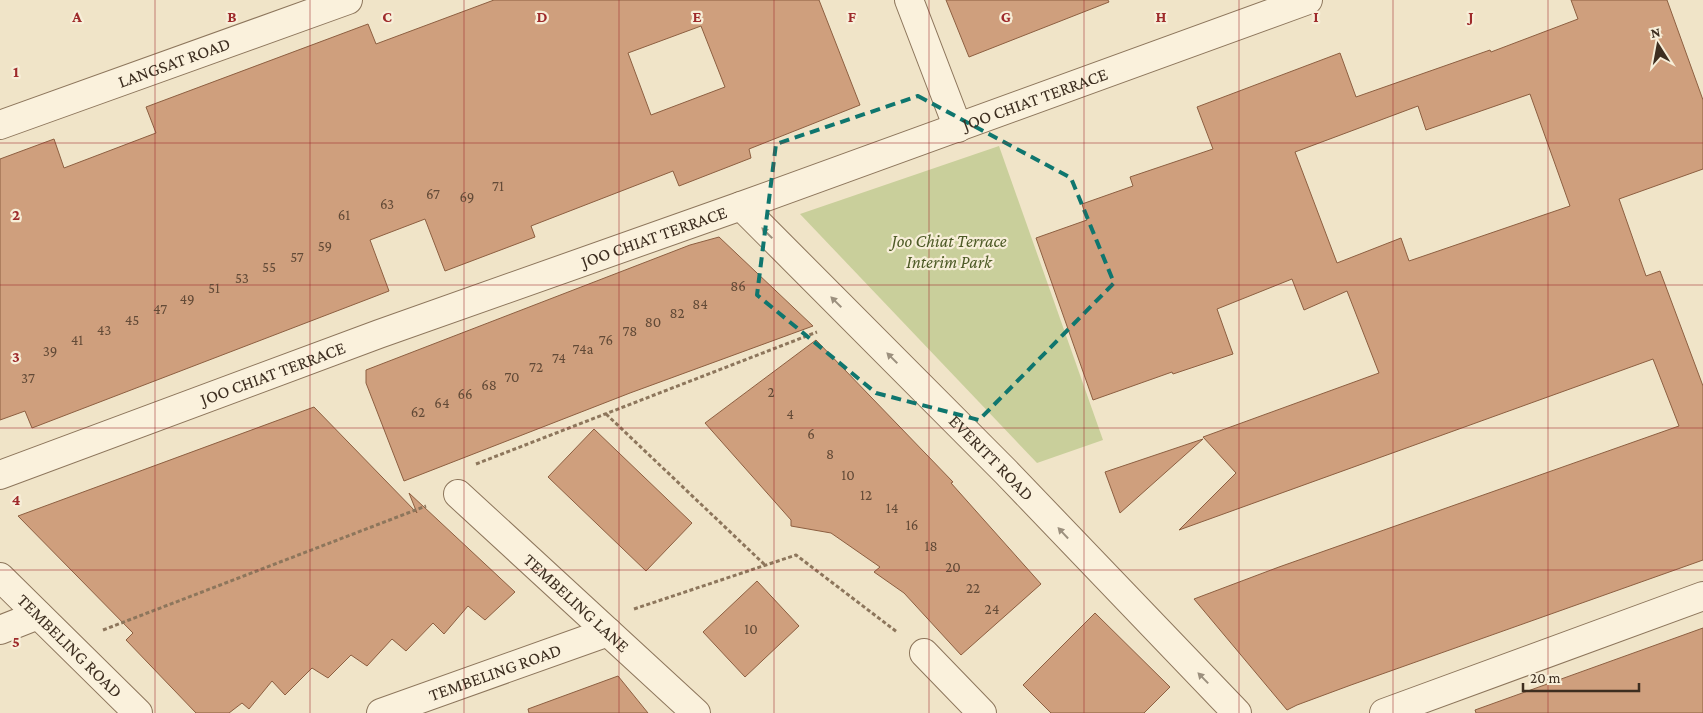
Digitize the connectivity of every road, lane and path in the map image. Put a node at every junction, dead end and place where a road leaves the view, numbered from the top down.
1 (348, 0) edge
2 (909, 0) edge
3 (1308, 0) edge
4 (0, 125) edge
5 (958, 128) junction
6 (741, 206) junction
7 (822, 330) dead end
8 (606, 414) junction
9 (0, 476) edge
10 (458, 494) junction
11 (765, 565) junction
12 (0, 578) edge
13 (1703, 596) edge
14 (630, 610) dead end
15 (38, 615) junction
16 (0, 630) edge
17 (102, 630) dead end
18 (608, 632) junction
19 (924, 653) joint
20 (138, 713) edge
21 (382, 713) edge
22 (696, 713) edge
23 (982, 713) edge
24 (1237, 713) edge
25 (1384, 713) edge

1 - 4 street, LANGSAT ROAD
2 - 5 street
3 - 5 street, JOO CHIAT TERRACE
5 - 6 street, JOO CHIAT TERRACE
6 - 9 street, JOO CHIAT TERRACE
24 -> 6 street, EVERITT ROAD
7 - 8 path
8 - 10 path
8 - 11 path
10 - 17 path
10 - 18 street, TEMBELING LANE
11 - 14 path
11 - 19 path
12 - 15 street, TEMBELING ROAD
13 - 25 street
15 - 16 street
15 - 20 street, TEMBELING ROAD
18 - 21 street, TEMBELING ROAD
18 - 22 street, TEMBELING LANE
19 - 23 street

